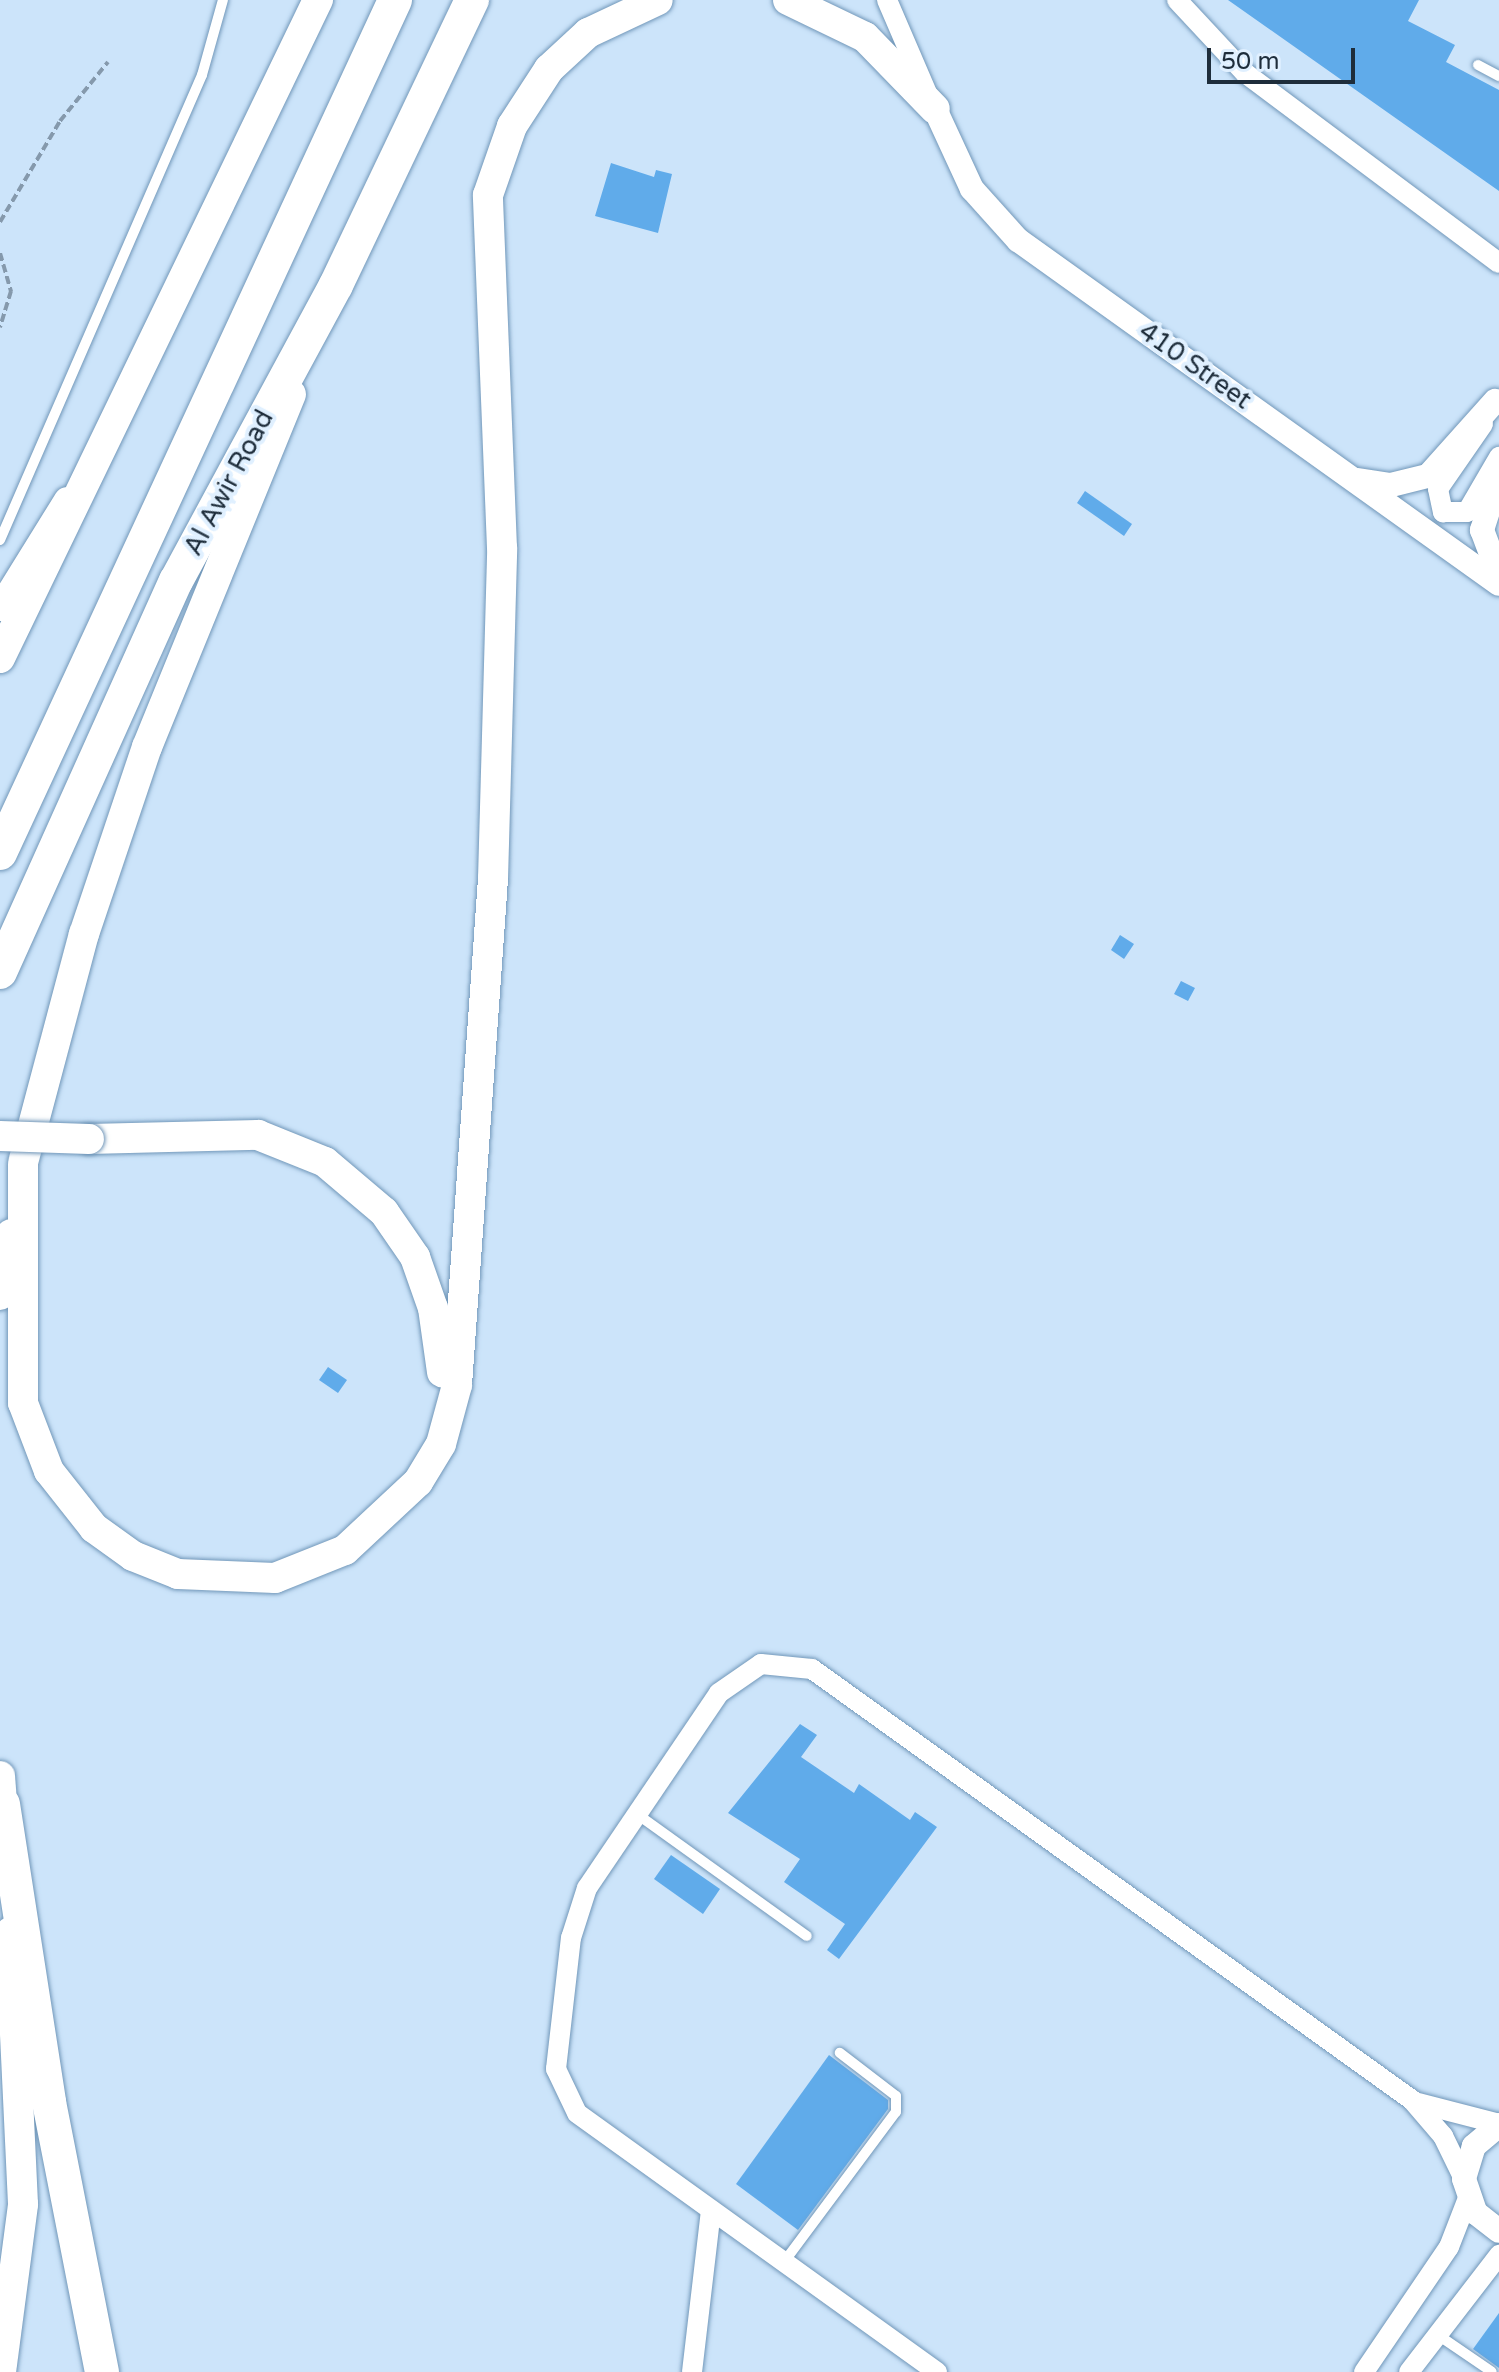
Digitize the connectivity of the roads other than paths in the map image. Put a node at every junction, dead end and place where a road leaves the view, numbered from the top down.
1 (223, 0) edge
2 (318, 0) edge
3 (395, 0) edge
4 (472, 0) edge
5 (658, 0) edge
6 (788, 0) edge
7 (887, 0) edge
8 (1177, 0) edge
9 (1478, 65) dead end
10 (1499, 76) edge
11 (935, 109) junction
12 (1473, 239) junction
13 (1499, 250) edge
14 (1499, 263) edge
15 (336, 285) junction
16 (1497, 396) edge
17 (1499, 457) edge
18 (1499, 477) edge
19 (84, 479) junction
20 (1355, 480) junction
21 (0, 540) edge
22 (1499, 575) edge
23 (1499, 584) edge
24 (0, 608) edge
25 (0, 658) edge
26 (0, 853) edge
27 (0, 972) edge
28 (0, 1136) edge
29 (23, 1164) junction
30 (0, 1295) edge
31 (386, 1514) junction
32 (1, 1790) edge
33 (635, 1812) junction
34 (807, 1936) dead end
35 (840, 2053) dead end
36 (1412, 2100) junction
37 (1499, 2124) edge
38 (1466, 2188) junction
39 (711, 2210) junction
40 (1499, 2231) edge
41 (1499, 2255) edge
42 (784, 2262) junction
43 (1436, 2334) junction
44 (1, 2372) edge
45 (102, 2372) edge
46 (692, 2372) edge
47 (937, 2372) edge
48 (1364, 2372) edge
49 (1409, 2372) edge
50 (1492, 2372) edge

1 - 21 lane
2 - 19 main road
3 - 26 highway, Al Awir Road
4 - 15 highway, Al Awir Road
5 - 31 main road
6 - 11 main road
7 - 11 street
8 - 12 street
9 - 10 lane
11 - 20 street, 410 Street
12 - 13 street
12 - 14 street
15 - 27 highway, Al Awir Road
15 - 29 main road
16 - 17 street
16 - 20 street
18 - 22 street
19 - 24 main road
19 - 25 main road
20 - 23 street, 410 Street
28 - 31 main road, bridge
29 - 30 main road
29 - 31 main road
32 - 44 main road
32 - 45 highway
33 - 34 lane
33 - 36 street
33 - 39 street
35 - 42 lane
36 - 37 street
36 - 38 street
37 - 38 street
38 - 40 street
38 - 48 street
39 - 42 street
39 - 46 street
41 - 43 street
42 - 47 street
43 - 49 street
43 - 50 lane

